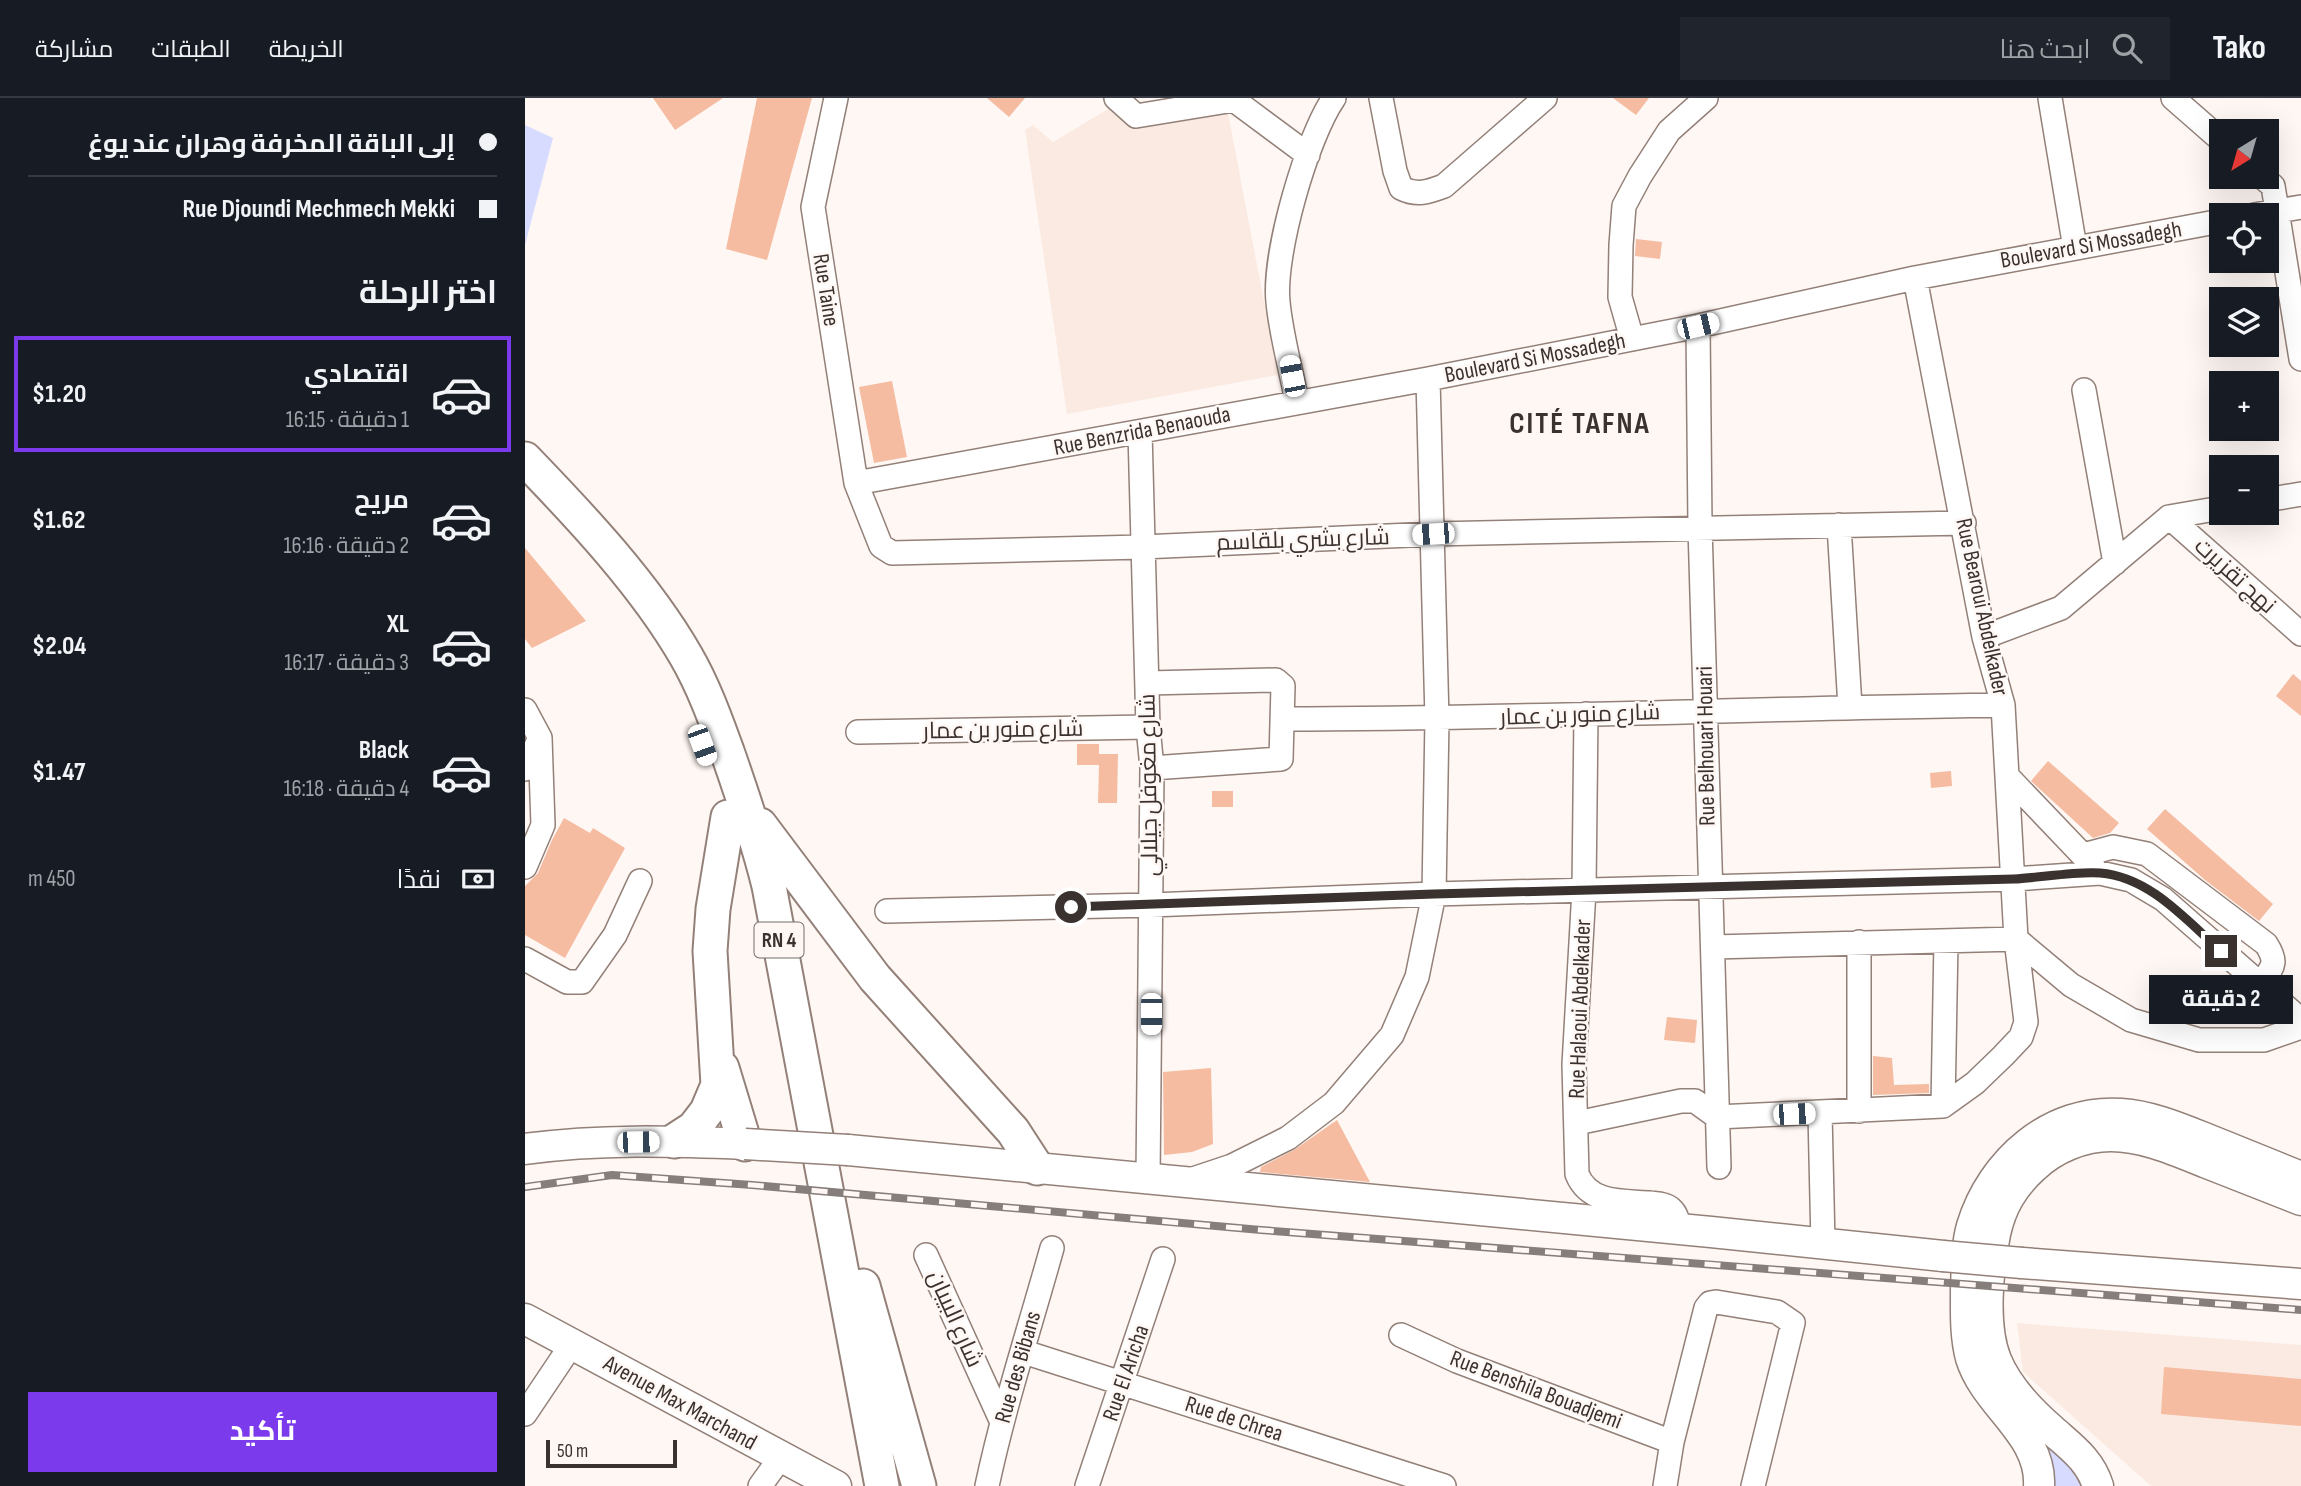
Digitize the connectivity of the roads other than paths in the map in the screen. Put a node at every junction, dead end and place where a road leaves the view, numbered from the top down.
1 (837, 98) edge
2 (1116, 98) edge
3 (1335, 98) edge
4 (1381, 98) edge
5 (1545, 98) edge
6 (1706, 98) edge
7 (2050, 98) edge
8 (2182, 101) edge
9 (2209, 128) edge
10 (1308, 155) junction
11 (2301, 206) edge
12 (2279, 210) edge
13 (2209, 223) edge
14 (2075, 248) junction
15 (2279, 270) edge
16 (1915, 278) junction
17 (1698, 326) junction
18 (1632, 339) junction
19 (2301, 359) edge
20 (1428, 379) junction
21 (2084, 390) dead end
22 (1297, 402) junction
23 (1140, 432) junction
24 (525, 459) edge
25 (856, 483) junction
26 (525, 491) edge
27 (2301, 494) edge
28 (2279, 498) edge
29 (2209, 510) edge
30 (2169, 517) junction
31 (1964, 523) junction
32 (1839, 526) junction
33 (1700, 527) junction
34 (1433, 534) junction
35 (1142, 547) junction
36 (2115, 563) junction
37 (2301, 634) edge
38 (1984, 637) junction
39 (1148, 683) junction
40 (2003, 705) junction
41 (1850, 707) junction
42 (525, 710) edge
43 (1706, 712) junction
44 (1586, 714) junction
45 (1283, 719) junction
46 (1437, 719) junction
47 (1147, 727) junction
48 (858, 732) dead end
49 (540, 738) junction
50 (1152, 768) junction
51 (525, 769) edge
52 (2008, 777) junction
53 (738, 812) junction
54 (2083, 855) junction
55 (525, 867) edge
56 (2100, 873) junction
57 (2014, 879) junction
58 (640, 881) dead end
59 (1709, 887) junction
60 (1584, 890) junction
61 (1434, 894) junction
62 (1151, 905) junction
63 (887, 911) dead end
64 (2016, 939) junction
65 (1946, 941) junction
66 (1859, 943) junction
67 (1713, 947) junction
68 (525, 959) edge
69 (2260, 985) junction
70 (2301, 1020) edge
71 (2301, 1027) edge
72 (717, 1052) junction
73 (1943, 1106) junction
74 (1859, 1111) junction
75 (1819, 1113) junction
76 (1717, 1117) junction
77 (1577, 1123) junction
78 (674, 1141) junction
79 (745, 1144) junction
80 (525, 1149) edge
81 (1719, 1167) dead end
82 (1037, 1168) junction
83 (2301, 1177) edge
84 (1148, 1179) junction
85 (1182, 1183) junction
86 (2301, 1200) edge
87 (1679, 1229) junction
88 (1823, 1244) junction
89 (1052, 1248) dead end
90 (838, 1251) junction
91 (926, 1255) dead end
92 (1163, 1259) dead end
93 (2301, 1284) edge
94 (525, 1319) edge
95 (1401, 1335) dead end
96 (572, 1344) junction
97 (1024, 1352) junction
98 (1122, 1384) junction
99 (525, 1413) edge
100 (1001, 1420) junction
101 (1672, 1442) junction
102 (781, 1457) junction
103 (2092, 1473) edge
104 (832, 1484) edge
105 (1668, 1485) edge
106 (760, 1486) edge
107 (861, 1486) edge
108 (882, 1486) edge
109 (919, 1486) edge
110 (987, 1486) edge
111 (1087, 1486) edge
112 (1444, 1486) edge
113 (1753, 1486) edge
114 (2039, 1486) edge
115 (2116, 1486) edge

1 - 25 street, Rue Taine
2 - 10 street
3 - 10 street
4 - 5 street
6 - 18 street
7 - 14 street
8 - 9 street
10 - 22 street
11 - 12 street
13 - 14 street, Boulevard Si Mossadegh
14 - 16 street, Boulevard Si Mossadegh
15 - 19 street
16 - 17 street, Boulevard Si Mossadegh
16 - 31 street, Rue Bearoui Abdelkader
17 - 18 street, Boulevard Si Mossadegh
17 - 33 street, Rue Belhouari Houari
18 - 20 street, Boulevard Si Mossadegh
20 - 22 street, Rue Benzrida Benaouda
20 - 34 street, Boulevard Si Mossadegh
21 - 36 street
22 - 23 street, Rue Benzrida Benaouda
23 - 25 street, Rue Benzrida Benaouda
23 - 35 street, شارع مغوفل جيلالي
24 - 53 highway, RN 4
25 - 35 street, شارع بشري بلقاسم
26 - 53 highway, RN 4
27 - 28 street
29 - 30 street
30 - 36 street
30 - 37 street, نهج تقزيرت
31 - 32 street, شارع بشري بلقاسم
31 - 38 street, Rue Bearoui Abdelkader
32 - 33 street, شارع بشري بلقاسم
32 - 41 street
33 - 34 street, شارع بشري بلقاسم
33 - 43 street, Rue Belhouari Houari
34 - 35 street, شارع بشري بلقاسم
34 - 46 street, Boulevard Si Mossadegh
35 - 39 street, شارع مغوفل جيلالي
36 - 38 street
38 - 40 street, Rue Bearoui Abdelkader
39 - 45 street
39 - 47 street, شارع مغوفل جيلالي
40 - 41 street, شارع منور بن عمار
40 - 52 street, Rue Bearoui Abdelkader
41 - 43 street, شارع منور بن عمار
42 - 49 street
43 - 44 street, شارع منور بن عمار
43 - 59 street, Rue Belhouari Houari
44 - 46 street, شارع منور بن عمار
44 - 60 street, Rue Halaoui Abdelkader
45 - 46 street, شارع منور بن عمار
45 - 50 street
46 - 61 street, Boulevard Si Mossadegh
47 - 48 street, شارع منور بن عمار
47 - 50 street, شارع مغوفل جيلالي
49 - 51 street
49 - 55 street
50 - 62 street, شارع مغوفل جيلالي
52 - 54 street
52 - 57 street, Rue Bearoui Abdelkader
53 - 72 highway
53 - 82 highway
53 - 90 highway, RN 4
53 - 107 highway, RN 4
54 - 56 street
54 - 69 street
56 - 57 street
56 - 69 street
57 - 59 street
57 - 64 street, Rue Bearoui Abdelkader
58 - 68 street
59 - 60 street
59 - 67 street, Rue Belhouari Houari
60 - 61 street
60 - 77 street, Rue Halaoui Abdelkader
61 - 62 street
61 - 85 street, Boulevard Si Mossadegh
62 - 63 street
62 - 84 street, شارع مغوفل جيلالي
64 - 65 street
64 - 71 street
64 - 73 street, Rue Bearoui Abdelkader
65 - 66 street
65 - 73 street
66 - 67 street
66 - 74 street
67 - 76 street, Rue Belhouari Houari
69 - 70 street
72 - 78 highway
72 - 79 highway
73 - 74 street
74 - 75 street
75 - 76 street
75 - 88 street
76 - 77 street
76 - 81 street, Rue Belhouari Houari
77 - 87 street, Rue Halaoui Abdelkader
78 - 79 main road
78 - 80 main road
79 - 82 main road, bridge
82 - 84 main road
83 - 114 main road
84 - 85 main road
85 - 87 main road
86 - 103 main road
87 - 88 main road
88 - 93 main road, bridge
89 - 97 street, Rue des Bibans
90 - 108 highway, RN 4
90 - 109 highway
91 - 100 street, شارع البيبان
92 - 98 street, Rue El Aricha
94 - 96 main road, Avenue Max Marchand
95 - 101 street, Rue Benshila Bouadjemi
96 - 99 street
96 - 102 main road, Avenue Max Marchand
97 - 98 street, Rue de Chrea
97 - 100 street, Rue des Bibans
98 - 111 street, Rue El Aricha
98 - 112 street, Rue de Chrea
100 - 110 street, Rue des Bibans
101 - 105 street
101 - 113 street
102 - 104 main road, Avenue Max Marchand
102 - 106 street
103 - 115 main road

